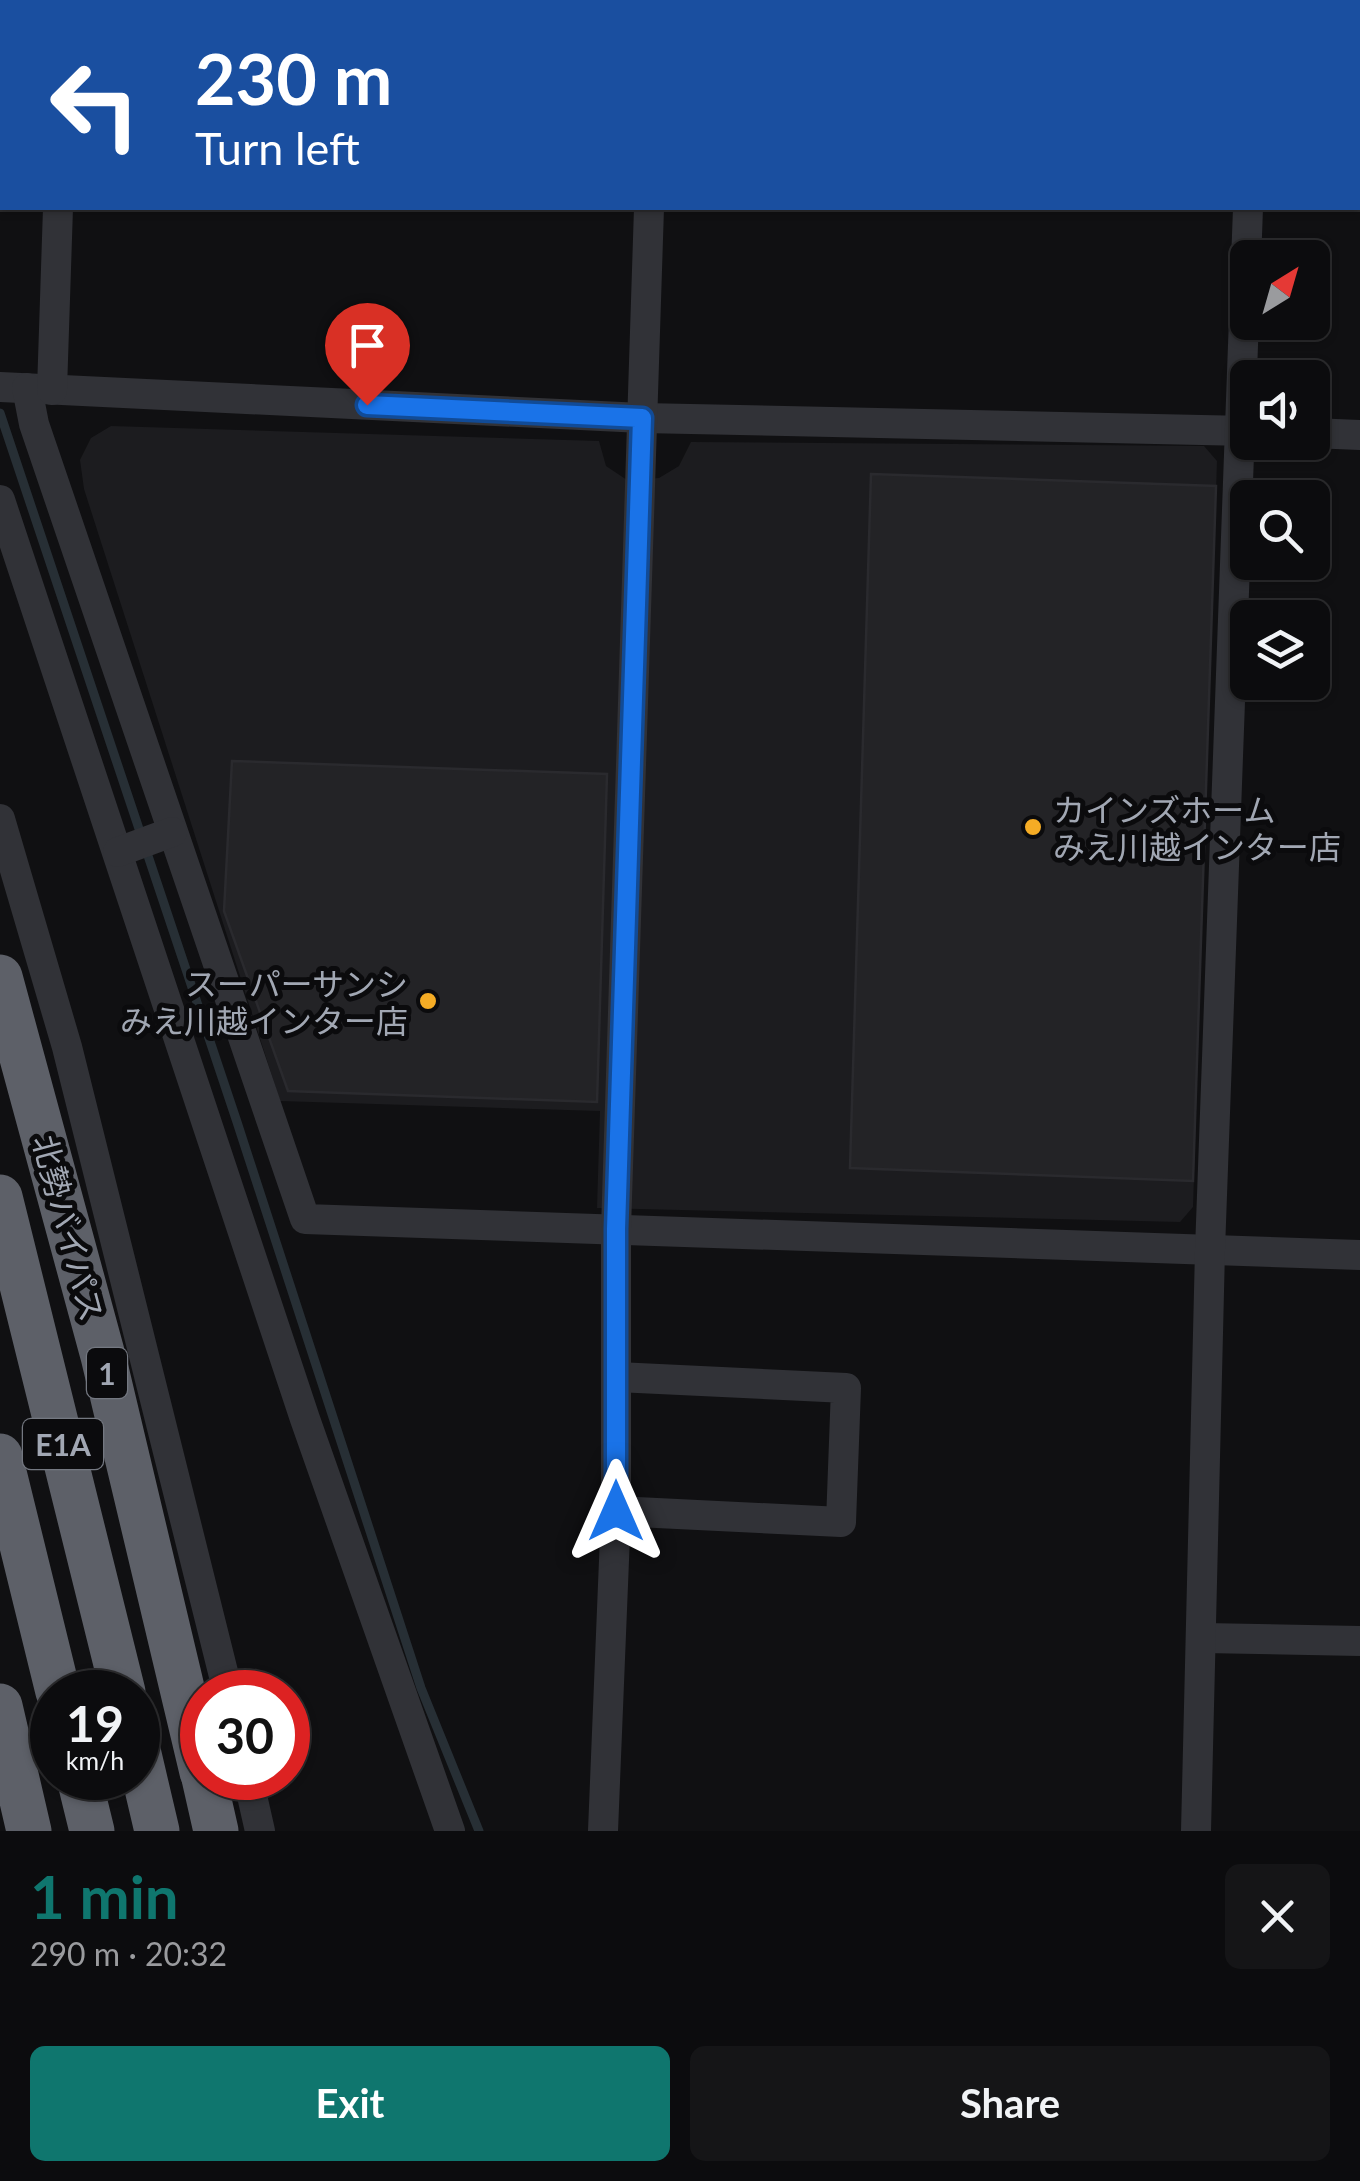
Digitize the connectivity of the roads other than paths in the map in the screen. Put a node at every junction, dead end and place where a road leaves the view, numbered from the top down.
1 (58, 210) edge
2 (649, 210) edge
3 (1248, 210) edge
4 (1245, 360) edge
5 (23, 388) edge
6 (642, 418) junction
7 (1230, 431) edge
8 (1330, 434) edge
9 (1360, 435) edge
10 (1243, 460) edge
11 (0, 500) edge
12 (0, 818) edge
13 (166, 834) junction
14 (125, 849) junction
15 (0, 977) edge
16 (0, 1197) edge
17 (616, 1229) junction
18 (1210, 1250) junction
19 (1360, 1254) edge
20 (123, 1352) junction
21 (617, 1377) junction
22 (0, 1456) edge
23 (616, 1511) junction
24 (1203, 1638) junction
25 (1360, 1641) edge
26 (53, 1670) edge
27 (118, 1670) edge
28 (183, 1670) edge
29 (221, 1670) edge
30 (0, 1706) edge
31 (84, 1800) edge
32 (150, 1800) edge
33 (209, 1800) edge
34 (253, 1800) edge
35 (29, 1831) edge
36 (92, 1831) edge
37 (157, 1831) edge
38 (216, 1831) edge
39 (260, 1831) edge
40 (450, 1831) edge
41 (603, 1831) edge
42 (1196, 1831) edge

1 - 5 street
2 - 6 street
3 - 4 street
5 - 6 street
5 - 13 street
6 - 7 street
6 - 17 street
8 - 9 street
10 - 18 street
11 - 14 street
12 - 20 street
13 - 14 street
13 - 17 street
14 - 40 street
15 - 20 highway, 北勢バイパス / 1
16 - 27 highway, E1A
17 - 18 street
17 - 21 street
18 - 19 street
18 - 24 street
20 - 28 highway, 北勢バイパス / 1
20 - 29 street
21 - 23 street
21 - 23 street
22 - 26 highway, E1A
23 - 41 street
24 - 25 street
24 - 42 street
30 - 35 highway
31 - 36 highway
32 - 37 highway
33 - 38 highway, 北勢バイパス / 1
34 - 39 street

